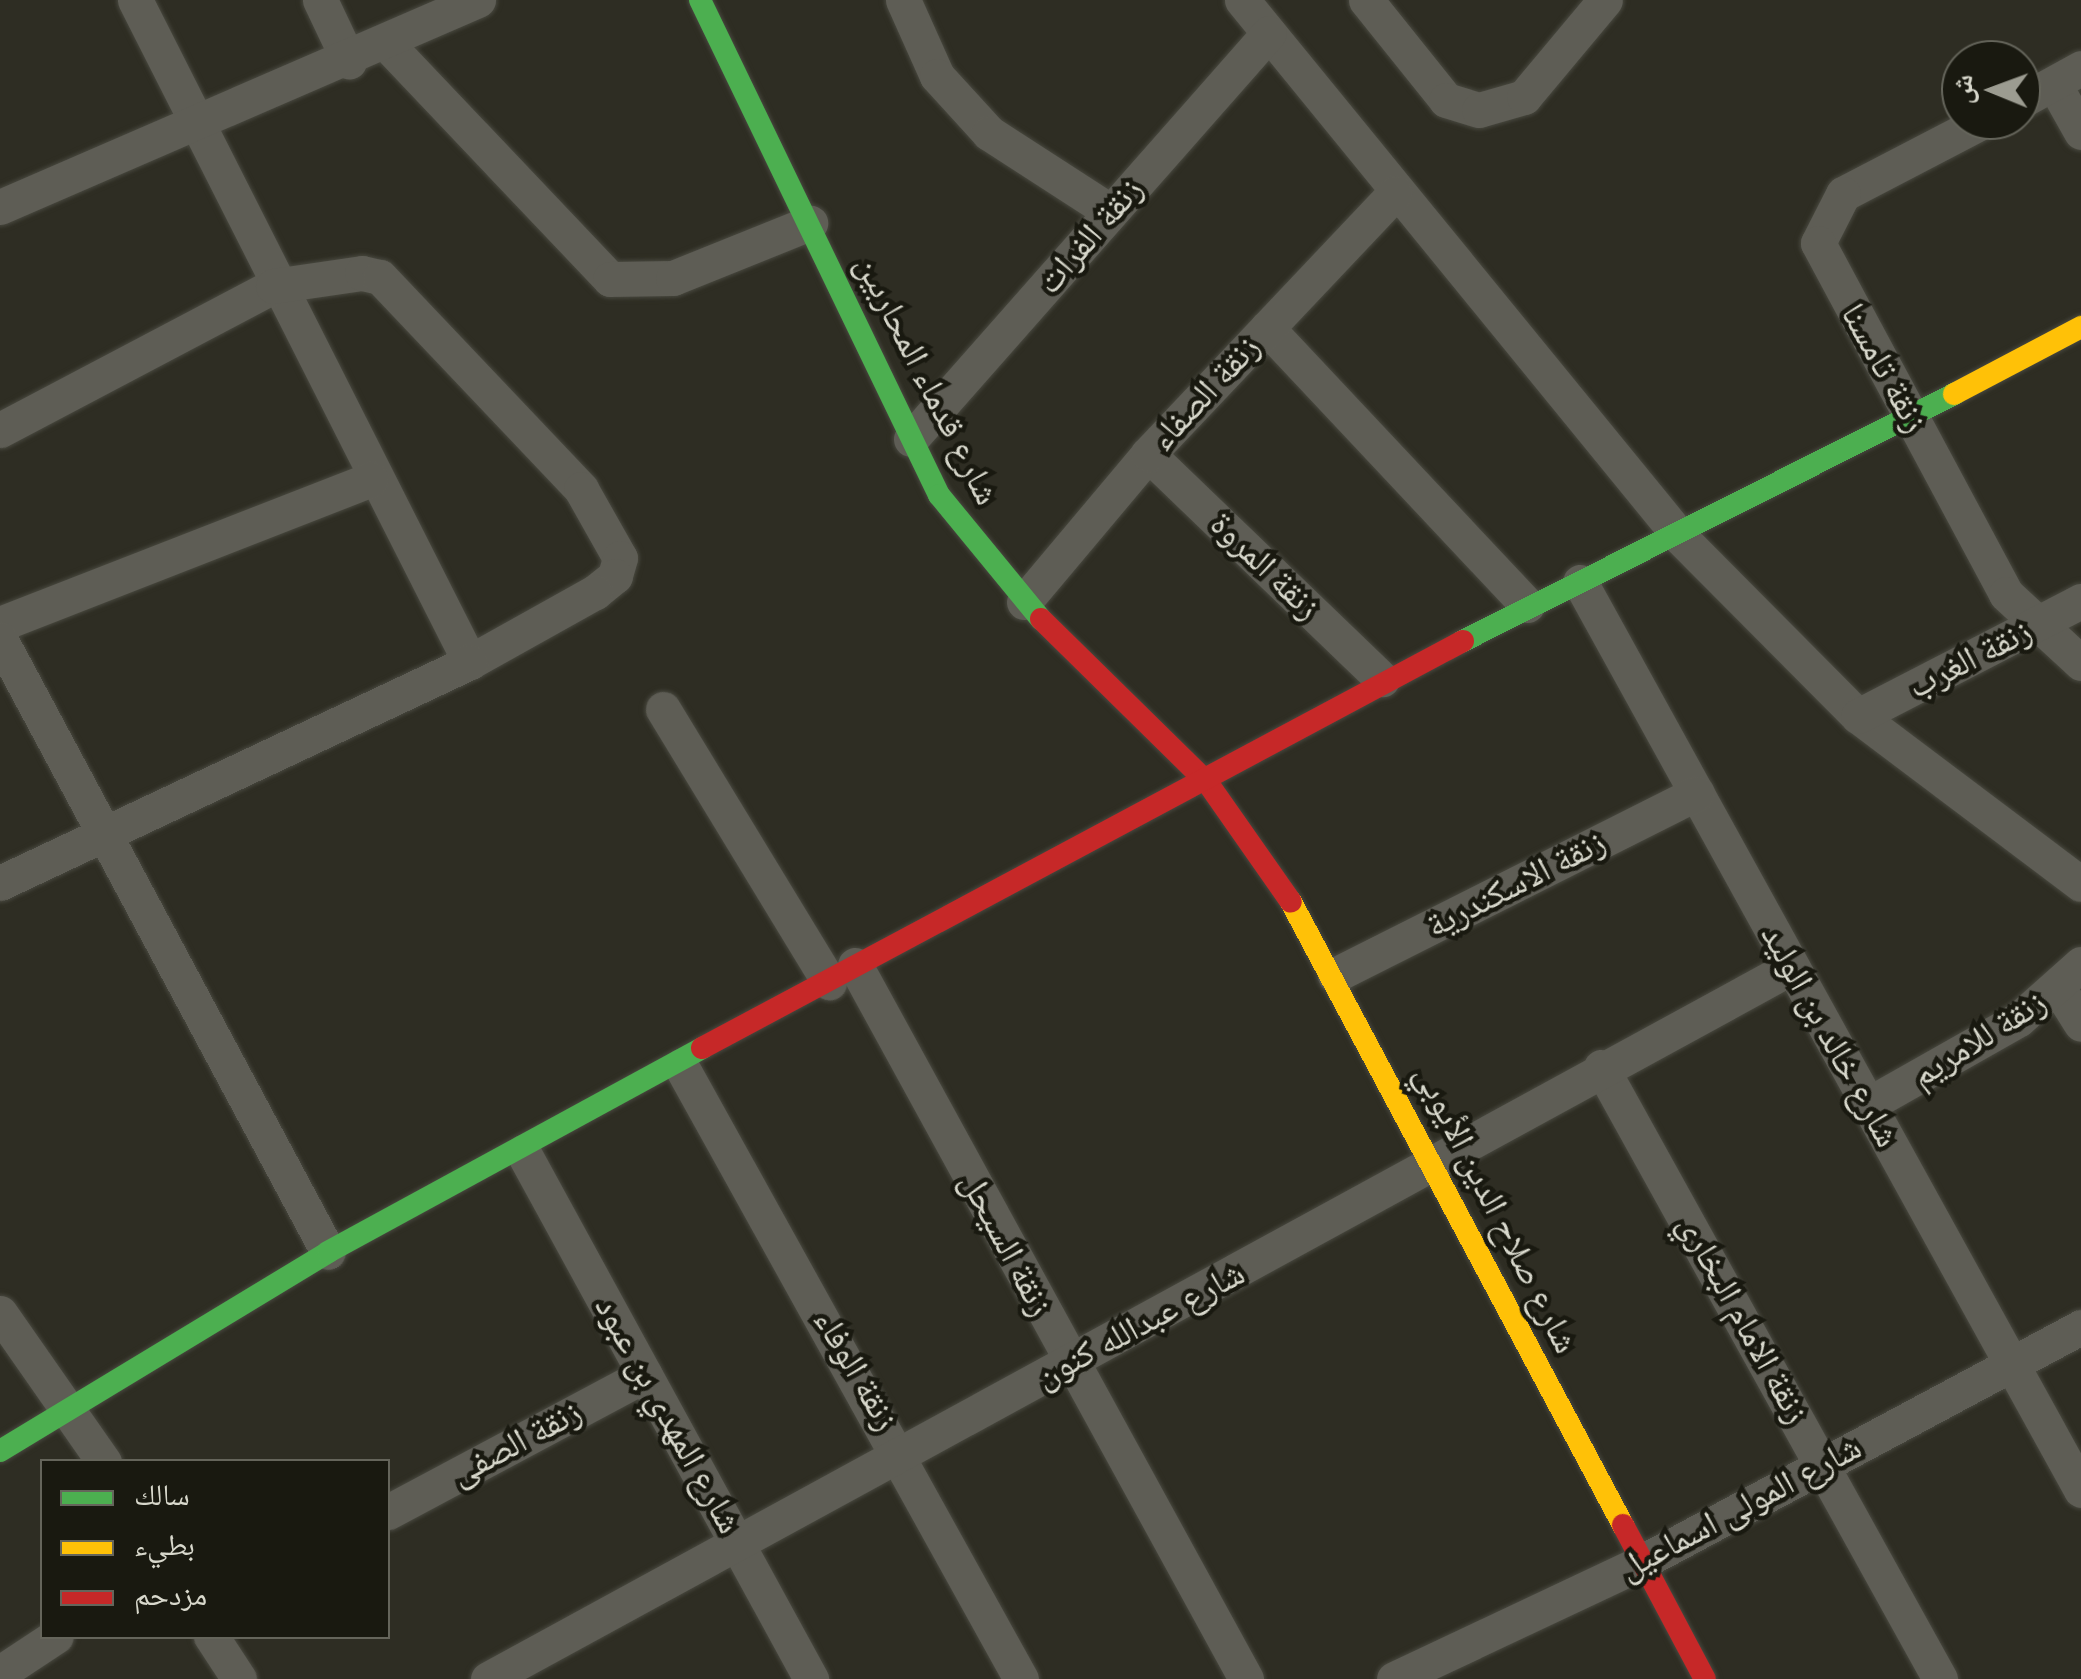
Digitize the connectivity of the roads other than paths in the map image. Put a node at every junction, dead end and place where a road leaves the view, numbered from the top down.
1 (135, 0) edge
2 (320, 0) edge
3 (478, 0) edge
4 (700, 0) edge
5 (904, 0) edge
6 (1242, 0) edge
7 (1366, 0) edge
8 (1605, 0) edge
9 (1268, 33) junction
10 (387, 44) junction
11 (349, 62) junction
12 (2068, 76) edge
13 (2041, 90) edge
14 (197, 126) junction
15 (2081, 132) edge
16 (1947, 140) edge
17 (1395, 194) junction
18 (0, 206) edge
19 (1111, 212) junction
20 (810, 222) junction
21 (273, 286) junction
22 (2081, 327) edge
23 (1266, 328) junction
24 (1912, 415) junction
25 (0, 430) edge
26 (911, 439) junction
27 (1148, 454) junction
28 (371, 479) junction
29 (1681, 538) junction
30 (1580, 582) junction
31 (2081, 601) edge
32 (1024, 602) junction
33 (1527, 605) junction
34 (0, 624) edge
35 (2038, 624) junction
36 (0, 639) edge
37 (470, 662) junction
38 (2081, 663) edge
39 (1382, 678) junction
40 (663, 709) dead end
41 (1858, 716) junction
42 (1206, 782) junction
43 (1697, 793) junction
44 (108, 835) junction
45 (0, 883) edge
46 (2081, 884) edge
47 (1790, 968) junction
48 (842, 973) junction
49 (1335, 975) junction
50 (2070, 977) edge
51 (2081, 1024) edge
52 (682, 1066) junction
53 (1601, 1067) junction
54 (1869, 1104) junction
55 (523, 1152) junction
56 (1435, 1166) junction
57 (328, 1252) junction
58 (0, 1314) edge
59 (2081, 1328) edge
60 (1070, 1361) junction
61 (2014, 1362) junction
62 (645, 1375) junction
63 (72, 1409) junction
64 (0, 1451) edge
65 (904, 1456) junction
66 (102, 1459) edge
67 (1825, 1464) junction
68 (2081, 1490) edge
69 (390, 1511) edge
70 (737, 1540) junction
71 (1640, 1562) junction
72 (51, 1639) edge
73 (214, 1639) edge
74 (528, 1669) edge
75 (0, 1673) edge
76 (235, 1678) edge
77 (488, 1679) edge
78 (812, 1679) edge
79 (1022, 1679) edge
80 (1246, 1679) edge
81 (1394, 1679) edge
82 (1705, 1679) edge
83 (1940, 1679) edge

1 - 14 street
2 - 11 street
3 - 10 street
4 - 20 street, شارع قدماء المحاربين
5 - 19 street
6 - 9 street
7 - 8 street
9 - 17 street
9 - 19 street, زنقة الفرات
10 - 11 street
10 - 20 street
11 - 14 street
12 - 13 street
12 - 15 street
14 - 18 street
14 - 21 street
16 - 24 street, زنقة تامسنا
17 - 23 street, زنقة الصفاء
17 - 29 street
19 - 26 street, زنقة الفرات
20 - 26 street, شارع قدماء المحاربين
21 - 25 street
21 - 28 street
21 - 37 street
22 - 24 street
23 - 27 street, زنقة الصفاء
23 - 33 street
24 - 29 street
24 - 35 street, زنقة تامسنا
26 - 32 street, شارع قدماء المحاربين
27 - 32 street, زنقة الصفاء
27 - 39 street, زنقة المروة
28 - 34 street
28 - 37 street
29 - 30 street
29 - 41 street
30 - 33 street
30 - 43 street, شارع خالد بن الوليد
31 - 35 street, زنقة الغرب
32 - 42 street, شارع قدماء المحاربين
33 - 39 street
35 - 38 street, زنقة تامسنا
35 - 41 street, زنقة الغرب
36 - 44 street
37 - 44 street
39 - 42 street
40 - 48 street, زنقة السيحل
41 - 46 street
42 - 48 street
42 - 49 street, شارع صلاح الدين الأيوبي
43 - 47 street, شارع خالد بن الوليد
43 - 49 street, زنقة الاسكندرية
44 - 45 street
44 - 57 street
47 - 53 street, شارع عبدالله كنون
47 - 54 street, شارع خالد بن الوليد
48 - 52 street
48 - 60 street, زنقة السيحل
49 - 56 street, شارع صلاح الدين الأيوبي
50 - 51 street
50 - 54 street, زنقة للامريم
52 - 55 street
52 - 65 street, زنقة الوفاء
53 - 56 street, شارع عبدالله كنون
53 - 67 street, زنقة الامام البخاري
54 - 61 street, شارع خالد بن الوليد
55 - 57 street
55 - 62 street, شارع المهدي بن عبود
56 - 60 street, شارع عبدالله كنون
56 - 71 street, شارع صلاح الدين الأيوبي
57 - 63 street
58 - 63 street
59 - 61 street, شارع المولى اسماعيل
60 - 65 street, شارع عبدالله كنون
60 - 80 street, زنقة السيحل
61 - 67 street, شارع المولى اسماعيل
61 - 68 street, شارع خالد بن الوليد
62 - 69 street, زنقة الصفى
62 - 70 street, شارع المهدي بن عبود
63 - 64 street
63 - 66 street
65 - 70 street, شارع عبدالله كنون
65 - 79 street, زنقة الوفاء
67 - 71 street, شارع المولى اسماعيل
67 - 83 street, زنقة الامام البخاري
70 - 74 street, شارع عبدالله كنون
70 - 78 street, شارع المهدي بن عبود
71 - 81 street, شارع المولى اسماعيل
71 - 82 street, شارع صلاح الدين الأيوبي
72 - 75 street
73 - 76 street
74 - 77 street, شارع عبدالله كنون

